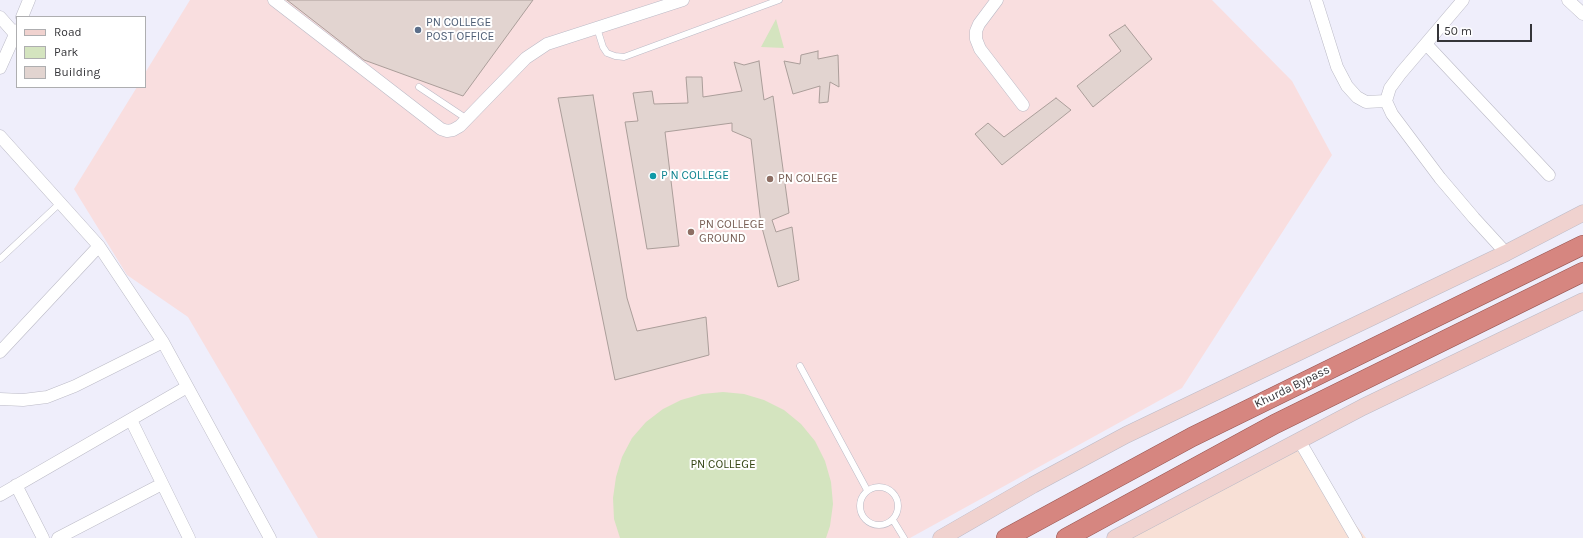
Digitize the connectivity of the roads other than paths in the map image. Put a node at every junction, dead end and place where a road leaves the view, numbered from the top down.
1 (29, 0) edge
2 (274, 0) edge
3 (683, 0) edge
4 (779, 0) edge
5 (997, 0) edge
6 (1316, 0) edge
7 (1463, 0) edge
8 (1568, 0) edge
9 (1583, 14) edge
10 (22, 16) edge
11 (0, 17) edge
12 (597, 28) junction
13 (16, 32) edge
14 (1426, 44) junction
15 (0, 68) edge
16 (419, 87) dead end
17 (1386, 101) junction
18 (1023, 105) dead end
19 (467, 119) junction
20 (0, 136) edge
21 (1549, 175) dead end
22 (60, 203) junction
23 (1583, 212) edge
24 (99, 246) junction
25 (1583, 246) edge
26 (1506, 253) junction
27 (0, 259) edge
28 (1583, 272) edge
29 (1583, 301) edge
30 (163, 342) junction
31 (0, 352) edge
32 (800, 366) dead end
33 (187, 387) junction
34 (0, 398) edge
35 (131, 420) junction
36 (1298, 440) junction
37 (162, 484) junction
38 (16, 485) junction
39 (867, 490) junction
40 (0, 495) edge
41 (893, 520) junction
42 (43, 538) edge
43 (58, 538) edge
44 (189, 538) edge
45 (270, 538) edge
46 (904, 538) edge
47 (941, 538) edge
48 (1006, 538) edge
49 (1066, 538) edge
50 (1115, 538) edge
51 (1356, 538) edge

1 - 10 street
2 - 19 street
3 - 12 street
4 - 12 lane
5 - 18 street
6 - 17 street
7 - 14 street
8 - 9 street
11 - 13 street
12 - 19 street
13 - 15 street
14 - 17 street
14 - 21 street
16 - 19 lane
17 - 26 street
20 - 22 street
22 - 24 street
22 - 27 lane
23 - 26 main road
24 - 30 street
24 - 31 street
25 - 48 highway, Khurda Bypass
26 - 47 main road
28 - 49 highway
29 - 36 main road
30 - 33 street
30 - 34 street
32 - 39 lane
33 - 35 street
33 - 45 street
35 - 37 street
35 - 38 street
36 - 50 main road
36 - 51 street
37 - 43 street
37 - 44 street
38 - 40 street
38 - 42 street
39 - 41 lane
39 - 41 lane
41 - 46 lane

